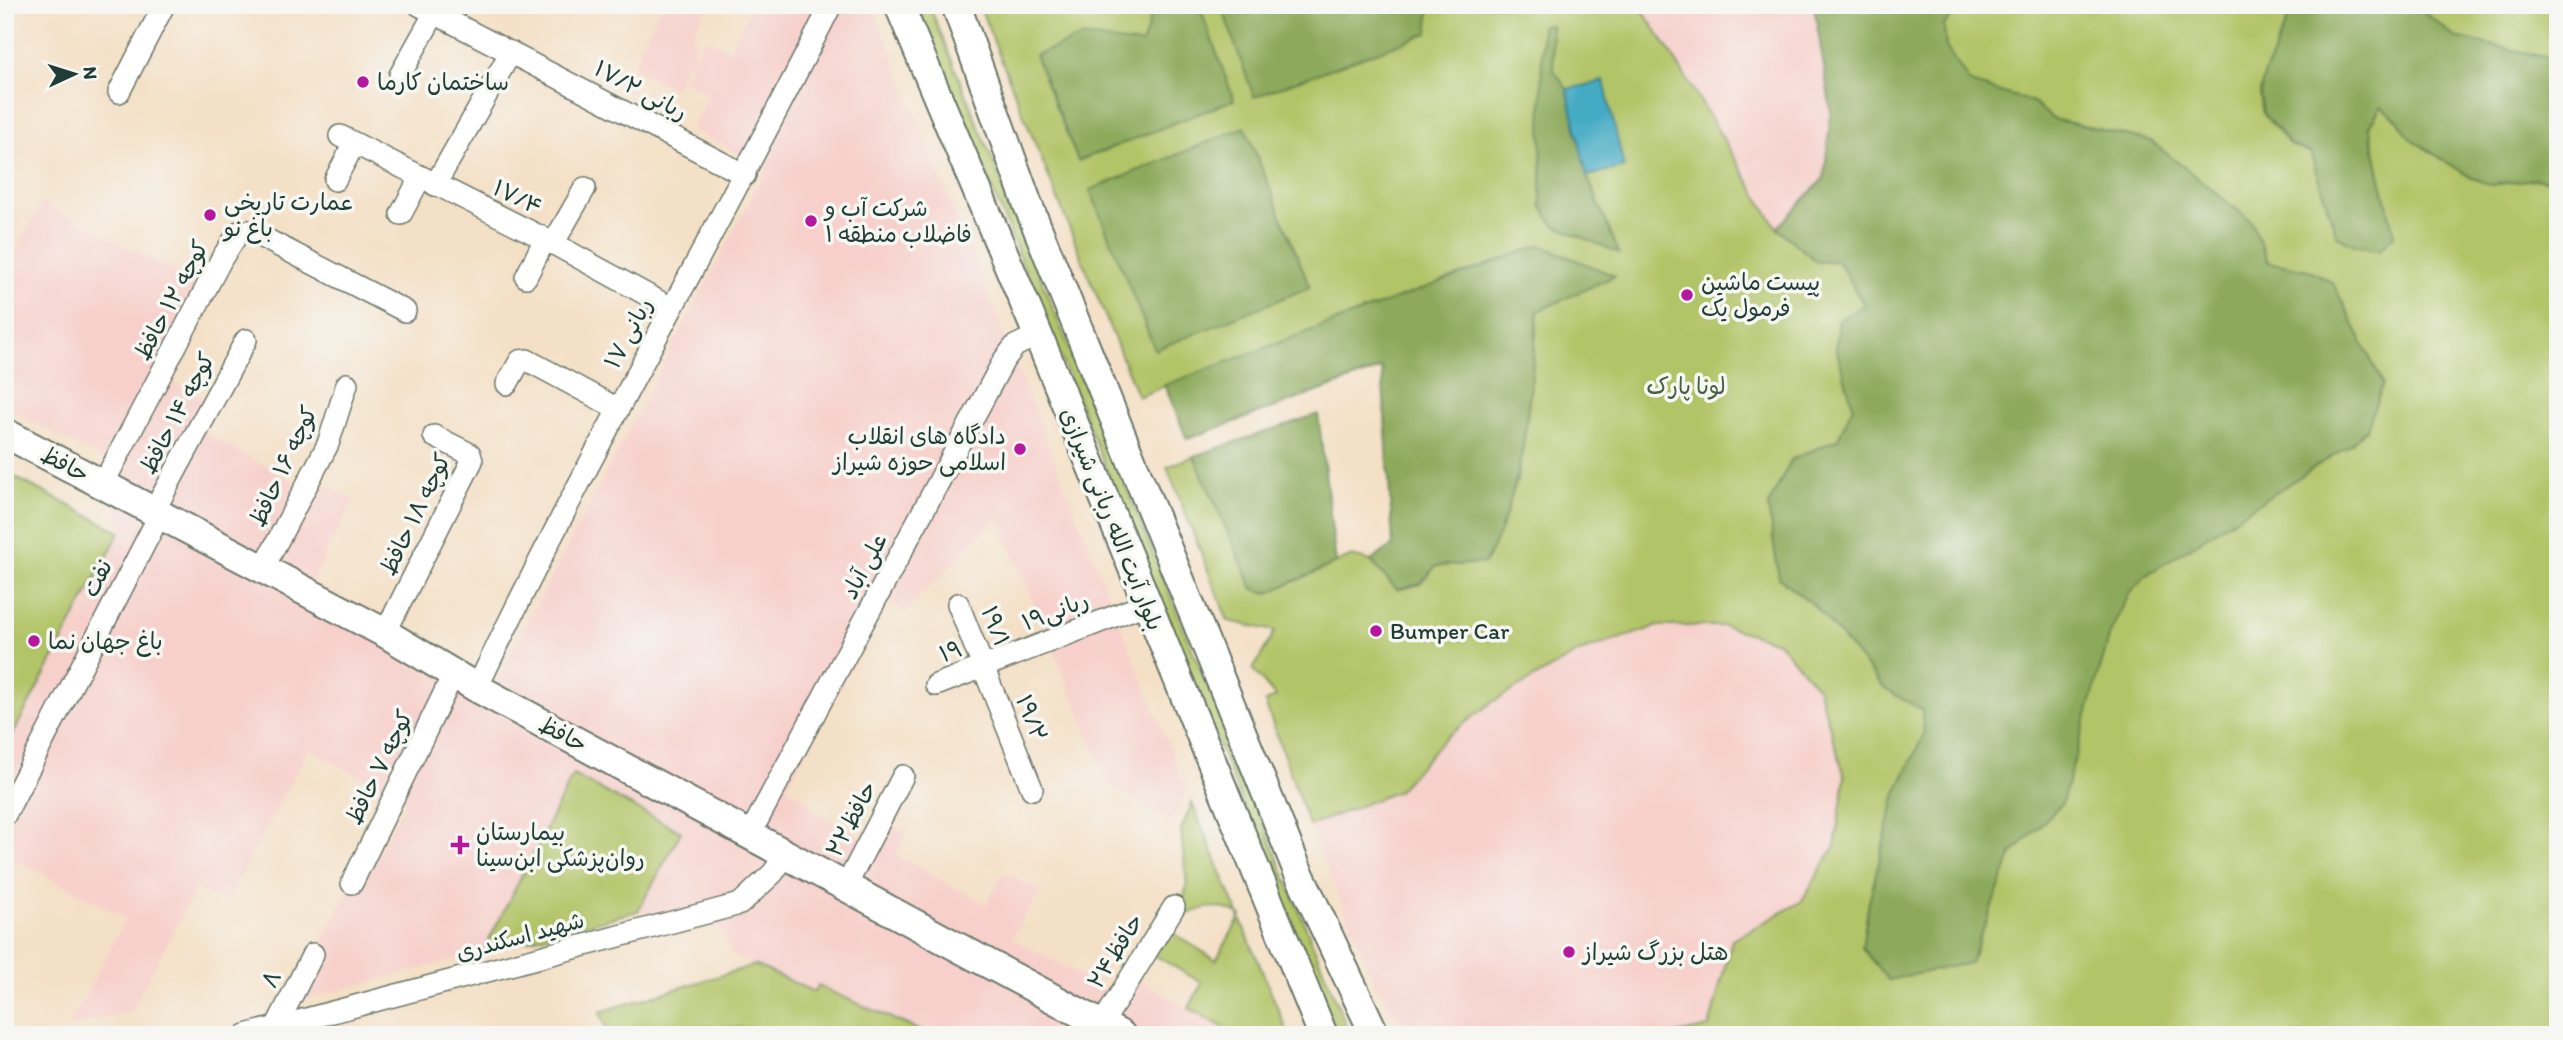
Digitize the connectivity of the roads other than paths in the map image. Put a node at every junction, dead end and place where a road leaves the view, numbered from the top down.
1 (164, 5) edge
2 (831, 5) edge
3 (899, 5) edge
4 (956, 5) edge
5 (426, 10) edge
6 (511, 52) junction
7 (400, 75) dead end
8 (119, 92) dead end
9 (746, 175) junction
10 (335, 180) dead end
11 (427, 181) junction
12 (584, 188) dead end
13 (401, 214) dead end
14 (549, 242) junction
15 (526, 277) dead end
16 (671, 308) junction
17 (405, 311) dead end
18 (1038, 335) junction
19 (246, 340) dead end
20 (347, 384) dead end
21 (507, 384) dead end
22 (618, 409) junction
23 (5, 433) edge
24 (434, 436) dead end
25 (103, 484) junction
26 (157, 513) junction
27 (263, 569) junction
28 (958, 604) dead end
29 (1146, 604) junction
30 (385, 633) junction
31 (984, 667) junction
32 (465, 682) junction
33 (936, 685) dead end
34 (904, 776) dead end
35 (1032, 789) dead end
36 (5, 815) edge
37 (750, 834) junction
38 (786, 854) junction
39 (352, 883) dead end
40 (846, 886) junction
41 (1174, 907) dead end
42 (313, 954) dead end
43 (276, 1027) junction
44 (1111, 1029) edge
45 (1322, 1034) edge
46 (246, 1035) edge
47 (1375, 1035) edge

1 - 8 street
2 - 9 street, ربانی ۱۷
3 - 18 main road, بلوار آیت الله ربانی شیرازی
4 - 47 main road, بلوار آیت الله ربانی شیرازی
5 - 6 street, ربانی ۱۷/۲
5 - 7 street
6 - 9 street, ربانی ۱۷/۲
6 - 11 street
9 - 16 street, ربانی ۱۷
10 - 11 street, ۱۷/۴
11 - 13 street
11 - 14 street, ۱۷/۴
12 - 14 street
14 - 15 street
14 - 16 street, ۱۷/۴
16 - 22 street, ربانی ۱۷
17 - 25 street, کوچه ۱۲ حافظ
18 - 29 main road, بلوار آیت الله ربانی شیرازی
18 - 37 street, علی آباد
19 - 26 street, کوچه ۱۴ حافظ
20 - 27 street, کوچه ۱۶ حافظ
21 - 22 street
22 - 32 street, ربانی ۱۷
23 - 25 main road, حافظ
24 - 30 street, کوچه ۱۸ حافظ
25 - 26 main road, حافظ
26 - 27 main road, حافظ
26 - 36 street, نفت
27 - 30 main road, حافظ
28 - 31 street, ۱۹/۱
29 - 31 street, ربانی۱۹
29 - 45 main road, بلوار آیت الله ربانی شیرازی
30 - 32 main road, حافظ
31 - 33 street, ۱۹
31 - 35 street, ۱۹/۲
32 - 37 main road, حافظ
32 - 39 street, کوچه ۷ حافظ
34 - 40 street, حافظ۲۲
37 - 38 main road, حافظ
38 - 40 main road, حافظ
38 - 43 street, شهید اسکندری
40 - 44 main road, حافظ
41 - 44 street, حافظ۲۴
42 - 43 street, ۸
43 - 46 street, شهید اسکندری

